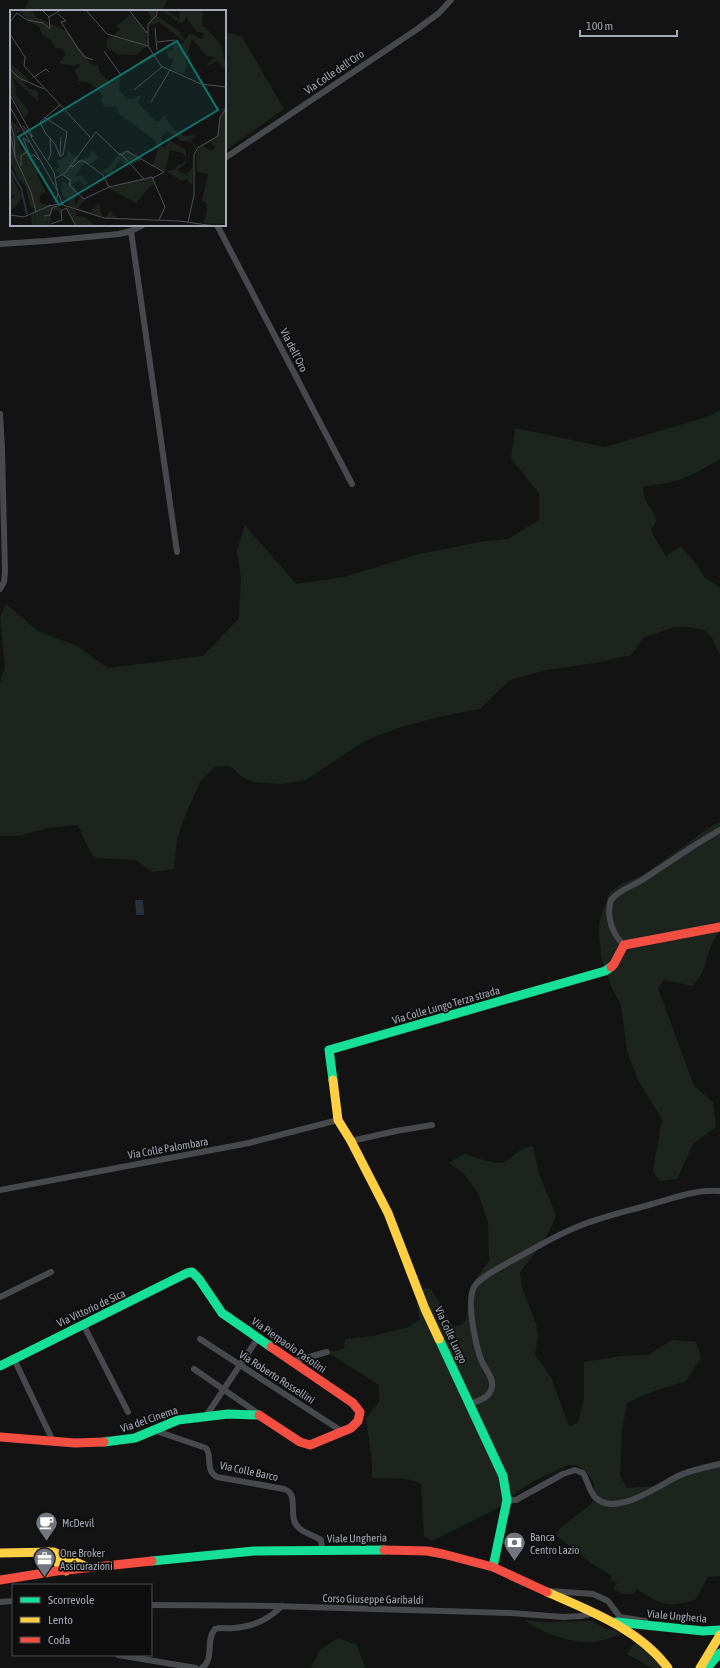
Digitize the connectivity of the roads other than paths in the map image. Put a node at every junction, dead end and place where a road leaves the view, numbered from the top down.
1 (451, 0) edge
2 (226, 157) edge
3 (141, 226) edge
4 (218, 226) edge
5 (131, 231) junction
6 (0, 244) edge
7 (0, 414) edge
8 (352, 484) dead end
9 (177, 552) dead end
10 (0, 589) edge
11 (720, 830) edge
12 (720, 927) edge
13 (624, 945) junction
14 (338, 1120) junction
15 (432, 1125) dead end
16 (351, 1142) junction
17 (0, 1190) edge
18 (720, 1192) edge
19 (51, 1272) dead end
20 (192, 1272) joint
21 (0, 1297) edge
22 (83, 1324) junction
23 (258, 1338) junction
24 (200, 1339) dead end
25 (327, 1352) dead end
26 (14, 1359) junction
27 (291, 1362) junction
28 (240, 1365) junction
29 (0, 1366) edge
30 (194, 1369) dead end
31 (223, 1389) junction
32 (469, 1404) junction
33 (128, 1412) dead end
34 (260, 1415) junction
35 (206, 1416) junction
36 (153, 1430) junction
37 (343, 1432) junction
38 (0, 1437) edge
39 (53, 1441) junction
40 (720, 1464) edge
41 (507, 1500) junction
42 (322, 1550) junction
43 (49, 1552) junction
44 (0, 1553) edge
45 (69, 1558) junction
46 (57, 1567) junction
47 (493, 1567) junction
48 (92, 1568) junction
49 (66, 1571) junction
50 (0, 1580) edge
51 (562, 1596) junction
52 (0, 1602) edge
53 (12, 1602) edge
54 (152, 1605) edge
55 (282, 1606) junction
56 (594, 1613) junction
57 (608, 1620) junction
58 (640, 1625) junction
59 (674, 1628) junction
60 (720, 1630) edge
61 (720, 1635) edge
62 (635, 1636) junction
63 (720, 1653) edge
64 (122, 1656) edge
65 (160, 1665) edge
66 (712, 1666) edge
67 (196, 1668) edge
68 (202, 1668) edge
69 (668, 1668) edge
70 (700, 1668) edge

1 - 2 street, Via Colle dell'Oro
3 - 5 street
4 - 8 street, Via dell'Oro
5 - 6 street
5 - 9 street
7 - 10 street
11 - 13 street
12 - 13 street
13 - 14 street, Via Colle Lungo Terza strada
14 - 16 street, Via Colle Lungo
14 - 17 street, Via Colle Palombara
15 - 16 street
16 - 32 street, Via Colle Lungo
18 - 32 street
19 - 21 street
20 - 22 street, Via Vittorio de Sica
20 - 23 street, Via Pierpaolo Pasolini
22 - 26 street, Via Vittorio de Sica
22 - 33 street, Via del Cinema
23 - 27 street, Via Pierpaolo Pasolini
23 - 28 street
24 - 28 street, Via Roberto Rossellini
25 - 27 street
26 - 29 street, Via Vittorio de Sica
26 - 39 street
27 - 37 street, Via Pierpaolo Pasolini
28 - 31 street
28 - 37 street, Via Roberto Rossellini
30 - 31 street
31 - 34 street
31 - 35 street
32 - 41 street, Via Colle Lungo
34 - 35 street, Via del Cinema
34 - 37 street
35 - 36 street, Via del Cinema
36 - 39 street, Via del Cinema
36 - 42 street, Via Colle Barco
38 - 39 street, Via del Cinema
40 - 41 street
41 - 47 street, Via Colle Lungo
42 - 47 street, Viale Ungheria
42 - 48 street, Viale Ungheria
43 - 44 street, Viale Ungheria
43 - 45 street, Viale Ungheria
43 - 46 street
45 - 46 street
45 - 48 street, Viale Ungheria
45 - 49 street
46 - 49 street, Viale Ungheria
46 - 50 street
47 - 51 street, Viale Ungheria
48 - 49 street, Viale Ungheria
51 - 56 street, Viale Ungheria
51 - 59 street
52 - 53 street
54 - 55 street, Corso Giuseppe Garibaldi
55 - 56 street, Corso Giuseppe Garibaldi
55 - 68 street
56 - 57 street, Viale Ungheria
57 - 58 street, Viale Ungheria
57 - 62 street, Viale Ungheria
58 - 59 street, Viale Ungheria
58 - 62 street
59 - 60 street, Viale Ungheria
61 - 70 street
62 - 69 street, Viale Ungheria
63 - 66 street
64 - 65 street
65 - 67 street

